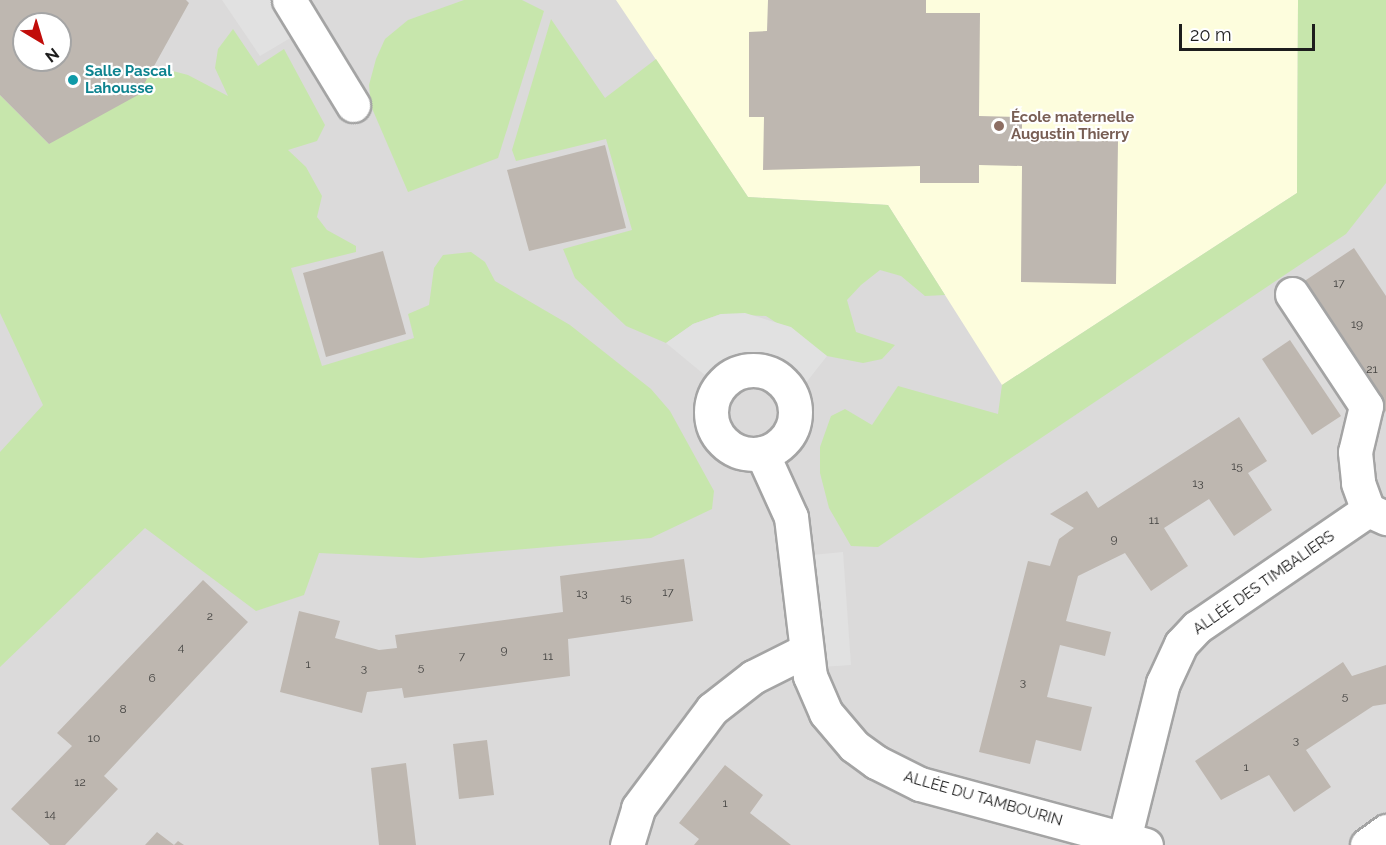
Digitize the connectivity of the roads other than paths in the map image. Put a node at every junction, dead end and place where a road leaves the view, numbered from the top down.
1 (289, 0) edge
2 (353, 105) dead end
3 (1292, 294) dead end
4 (762, 453) dead end
5 (1377, 514) edge
6 (805, 651) junction
7 (1386, 831) edge
8 (1135, 842) edge
9 (627, 845) edge
10 (1367, 845) edge

1 - 2 street
3 - 5 street, ALLÉE DES TIMBALIERS
4 - 6 street, ALLÉE DU TAMBOURIN
5 - 8 street, ALLÉE DES TIMBALIERS
6 - 8 street, ALLÉE DU TAMBOURIN
6 - 9 street
7 - 10 street

